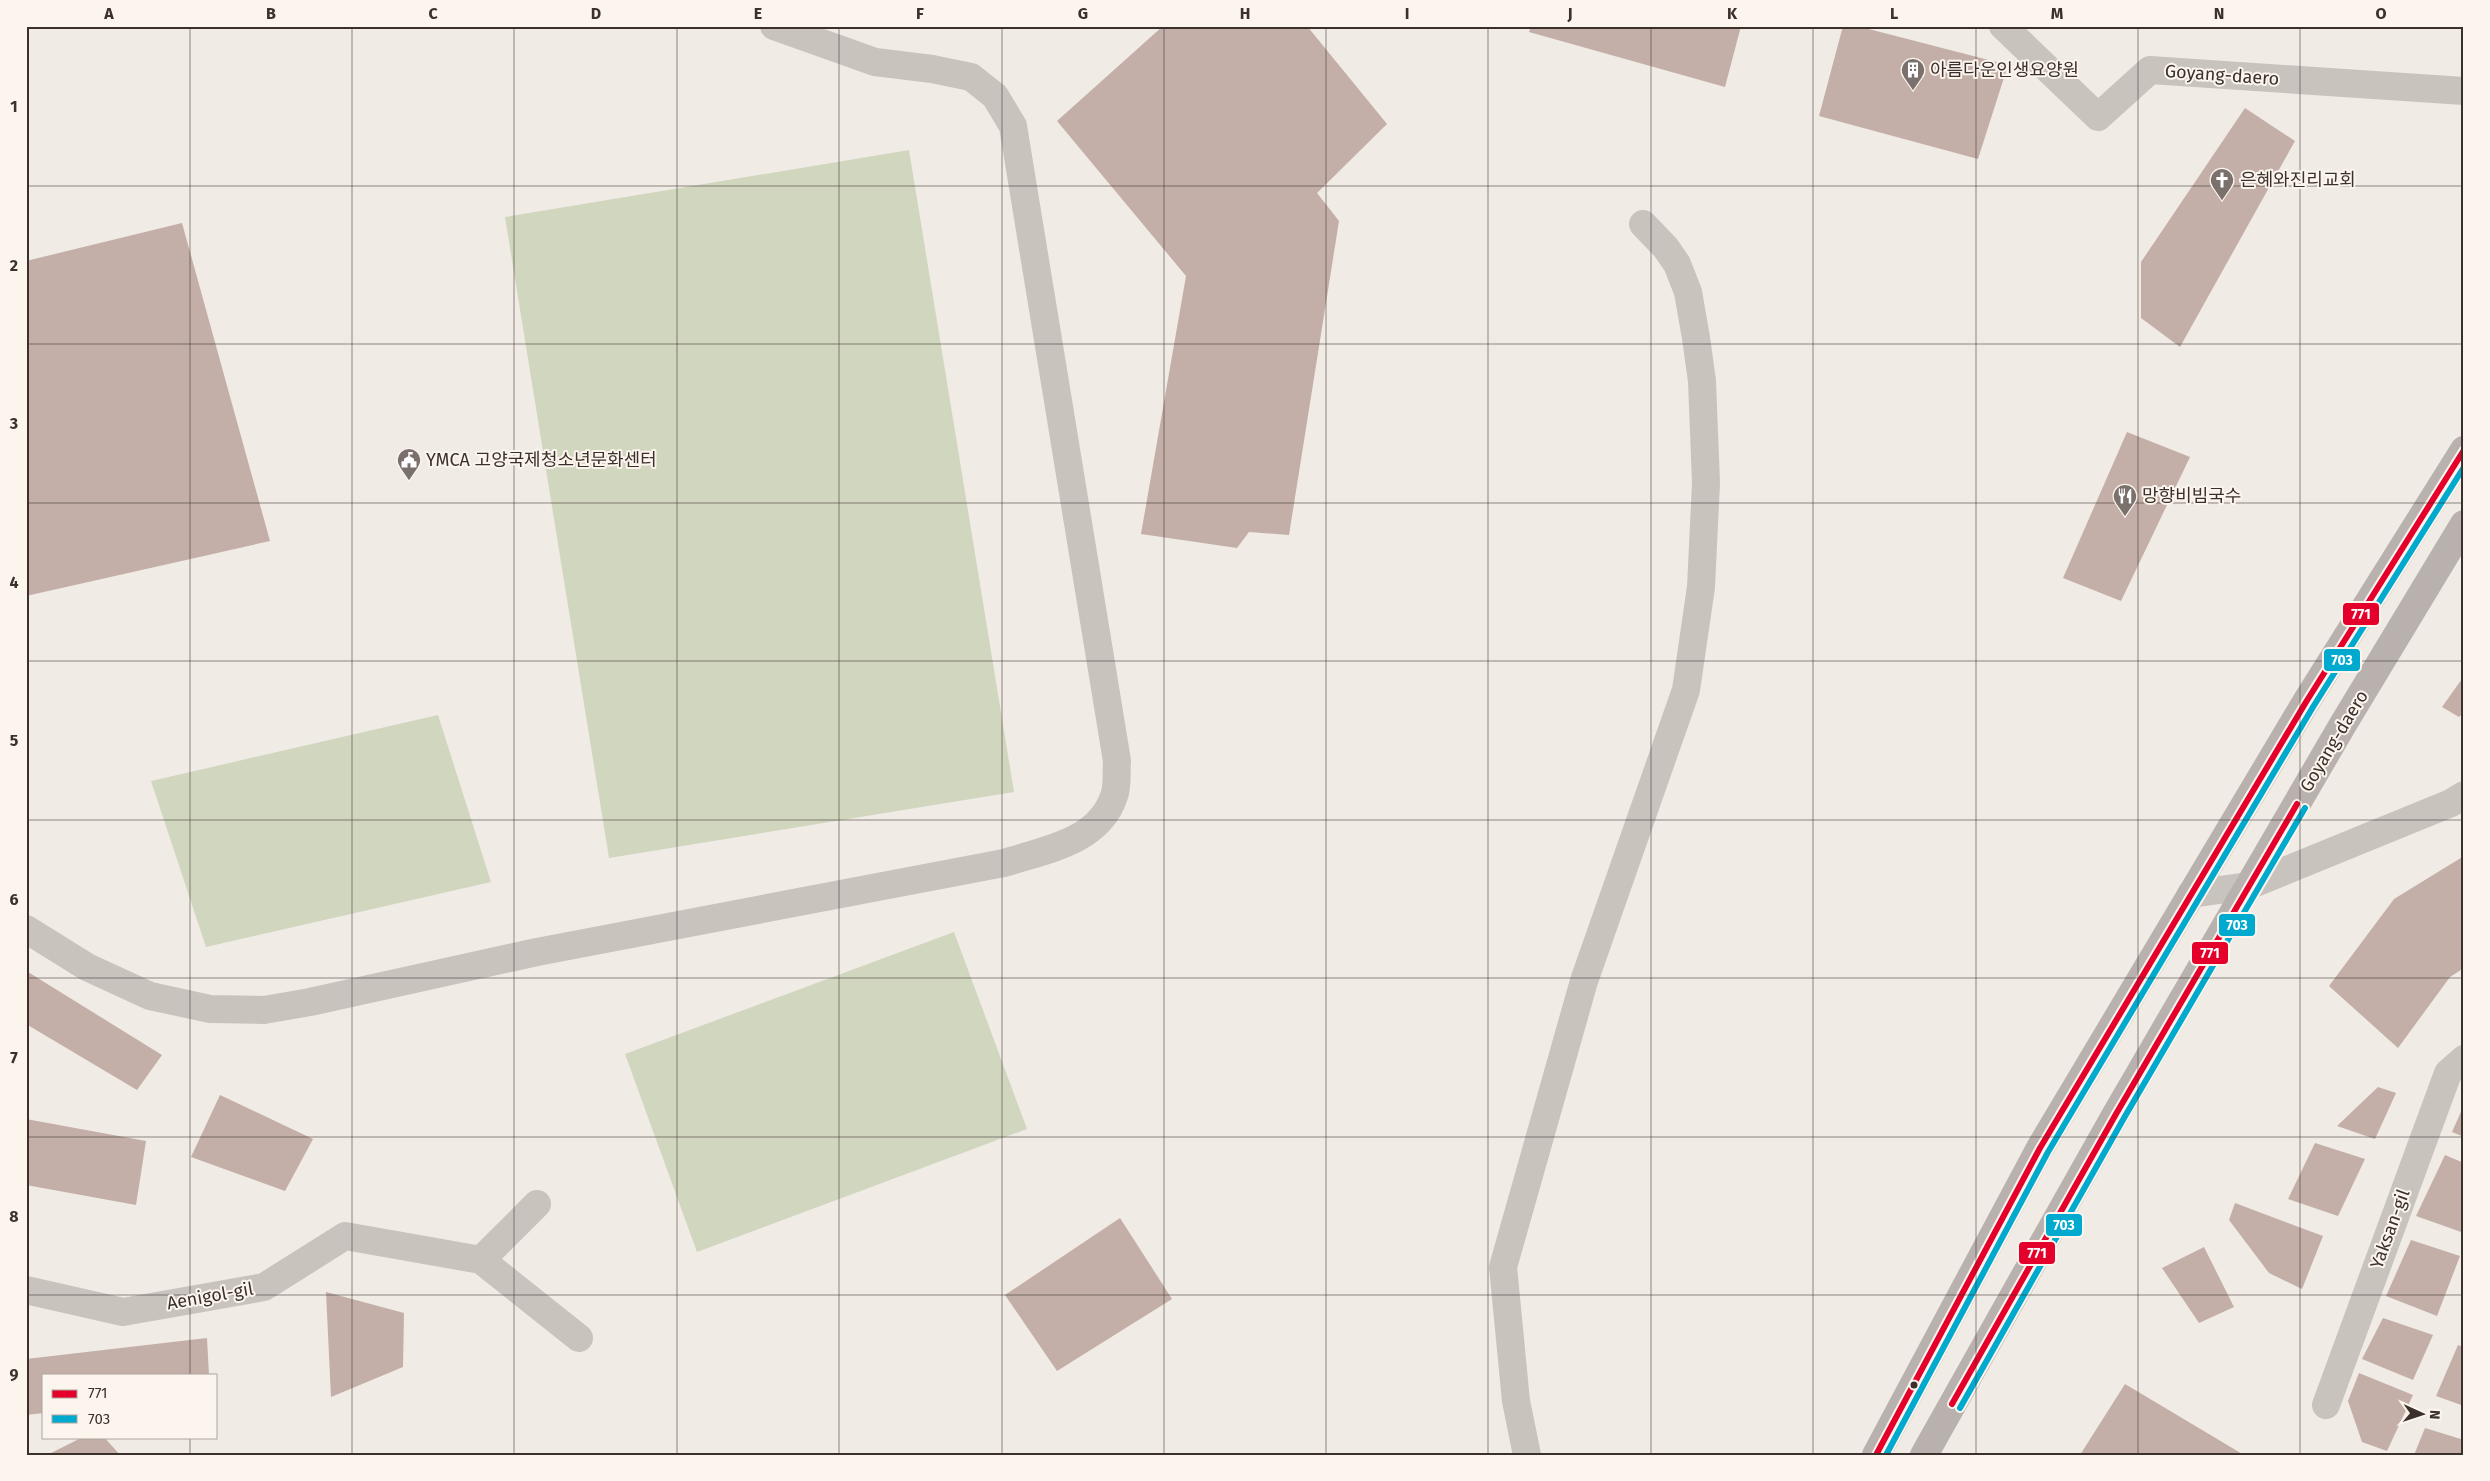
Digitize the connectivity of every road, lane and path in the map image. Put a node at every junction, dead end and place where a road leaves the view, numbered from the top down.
1 (774, 26) edge
2 (2003, 26) edge
3 (2464, 91) edge
4 (1643, 224) dead end
5 (2464, 450) edge
6 (2464, 524) edge
7 (2464, 795) edge
8 (2248, 886) junction
9 (2192, 894) junction
10 (26, 929) edge
11 (2464, 1059) edge
12 (537, 1204) dead end
13 (481, 1260) junction
14 (26, 1290) edge
15 (579, 1338) dead end
16 (2326, 1405) dead end
17 (1527, 1455) edge
18 (1876, 1455) edge
19 (1924, 1455) edge

1 - 10 street
2 - 3 street, Goyang-daero
4 - 17 street
5 - 9 main road
6 - 8 main road, Goyang-daero
7 - 8 street
8 - 9 street
8 - 19 main road, Goyang-daero
9 - 18 main road
11 - 16 street, Yaksan-gil
12 - 13 street
13 - 14 street, Aenigol-gil
13 - 15 street

